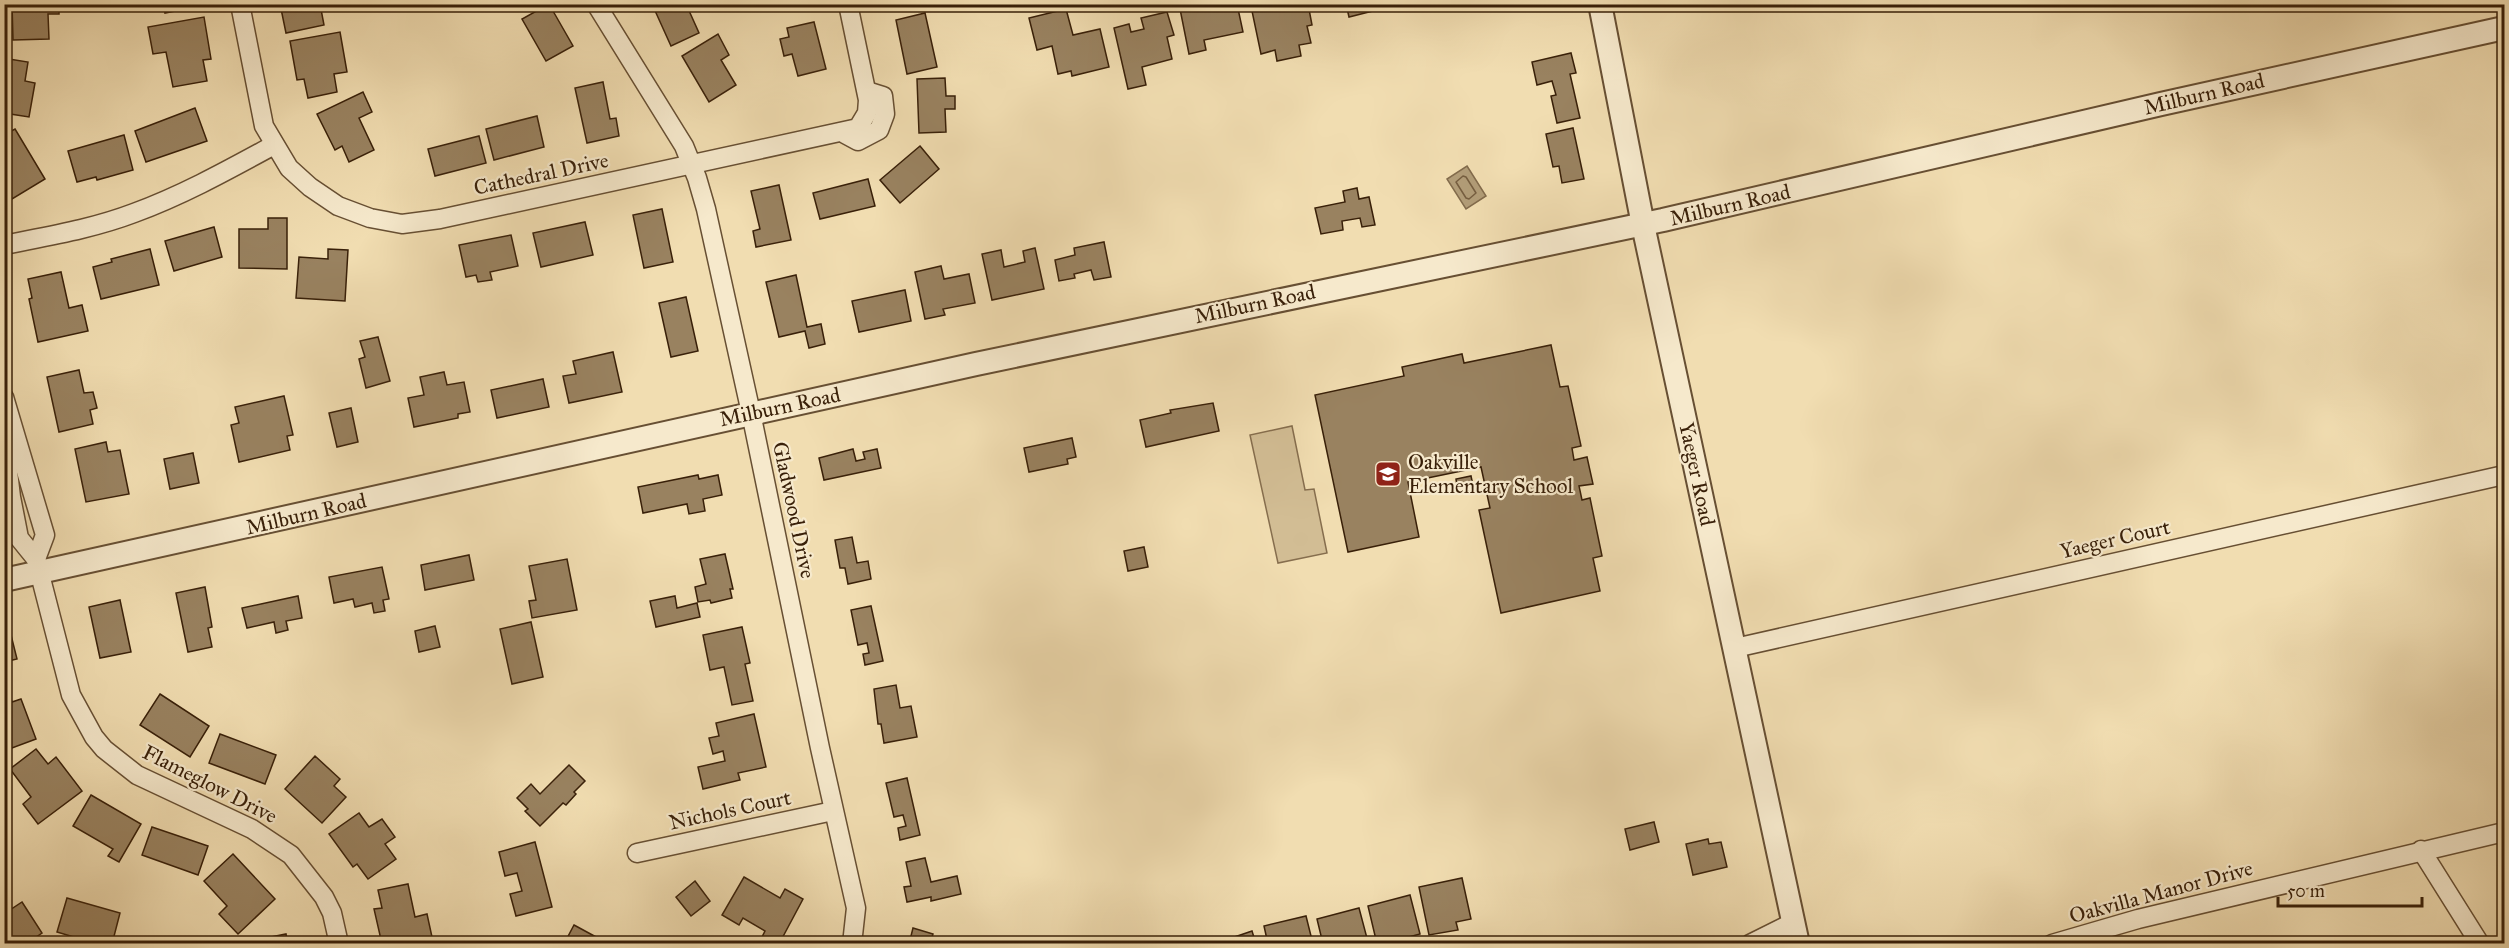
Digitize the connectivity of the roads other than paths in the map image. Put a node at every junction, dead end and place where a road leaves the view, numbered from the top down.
1 (240, 4) edge
2 (596, 4) edge
3 (848, 4) edge
4 (1600, 4) edge
5 (2505, 27) edge
6 (274, 145) junction
7 (692, 164) junction
8 (1643, 225) junction
9 (4, 245) edge
10 (4, 397) edge
11 (751, 413) junction
12 (4, 437) edge
13 (2505, 475) edge
14 (38, 566) junction
15 (4, 580) edge
16 (1735, 648) junction
17 (833, 811) junction
18 (2505, 832) edge
19 (2421, 850) junction
20 (637, 853) dead end
21 (1796, 933) edge
22 (339, 944) edge
23 (852, 944) edge
24 (1750, 944) edge
25 (2052, 944) edge
26 (2480, 944) edge

1 - 6 street, Cathedral Drive
2 - 7 street, Gladwood Drive
3 - 7 street, Cathedral Drive
4 - 8 street, Yaeger Road
5 - 8 street, Milburn Road
6 - 7 street, Cathedral Drive
6 - 9 street
7 - 11 street, Gladwood Drive
8 - 11 street, Milburn Road
8 - 16 street, Yaeger Road
10 - 14 street, Flameglow Drive
11 - 14 street, Milburn Road
11 - 17 street, Gladwood Drive
12 - 14 street, Flameglow Drive
13 - 16 street, Yaeger Court
14 - 15 street, Milburn Road
14 - 22 street, Flameglow Drive
16 - 21 street, Yaeger Road
17 - 20 street, Nichols Court
17 - 23 street, Gladwood Drive
18 - 19 street, Oakvilla Manor Drive
19 - 25 street, Oakvilla Manor Drive
19 - 26 street
21 - 24 street

